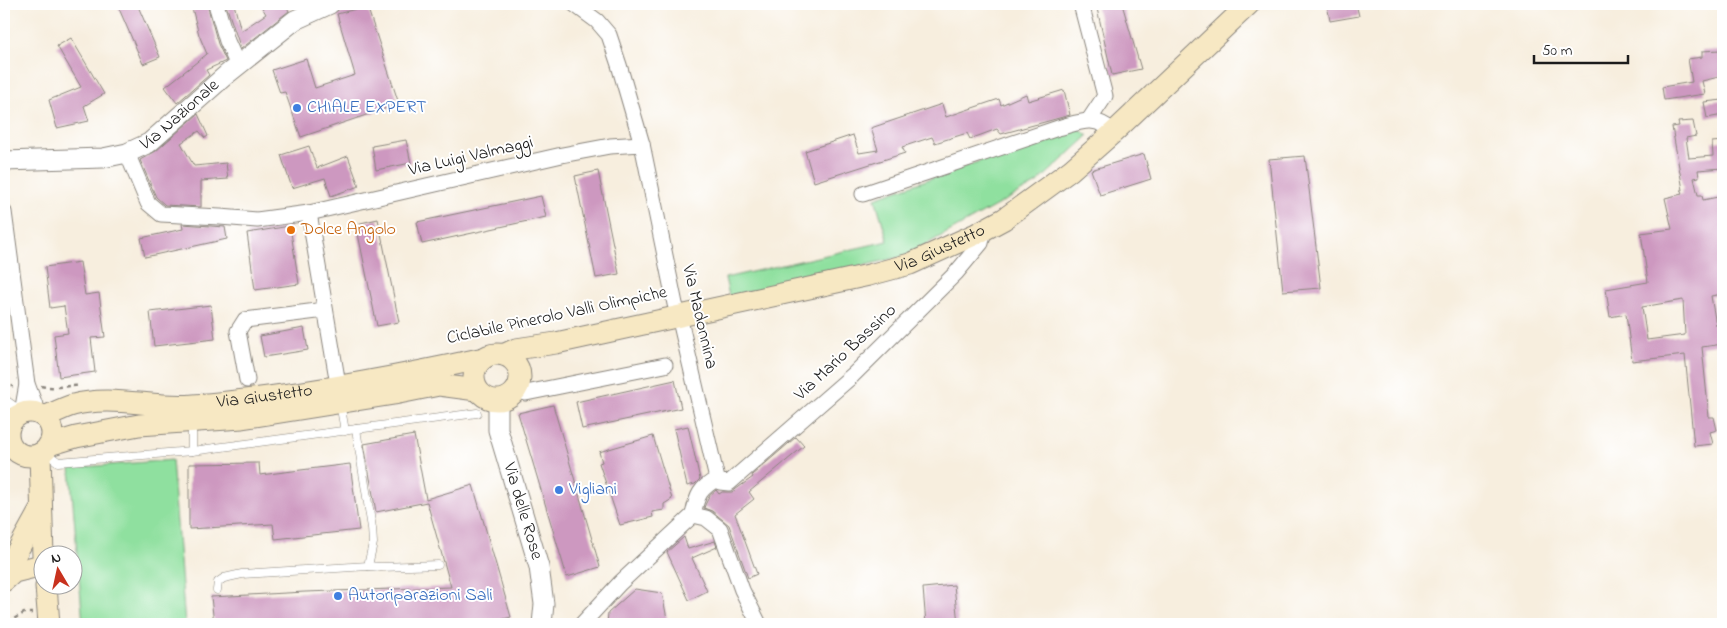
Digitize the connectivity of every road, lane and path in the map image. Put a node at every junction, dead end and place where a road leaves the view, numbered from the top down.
1 (216, 4) edge
2 (330, 4) edge
3 (574, 4) edge
4 (1081, 4) edge
5 (1249, 4) edge
6 (238, 66) junction
7 (1089, 120) junction
8 (1114, 132) junction
9 (642, 144) junction
10 (127, 153) junction
11 (4, 161) edge
12 (863, 194) dead end
13 (4, 212) edge
14 (309, 213) junction
15 (984, 230) junction
16 (325, 310) junction
17 (679, 316) junction
18 (556, 343) junction
19 (493, 356) junction
20 (665, 365) dead end
21 (247, 380) dead end
22 (66, 386) dead end
23 (84, 386) dead end
24 (511, 387) junction
25 (478, 390) junction
26 (340, 395) junction
27 (476, 413) dead end
28 (20, 414) edge
29 (192, 414) junction
30 (356, 429) junction
31 (345, 431) junction
32 (28, 448) edge
33 (192, 451) junction
34 (718, 479) junction
35 (41, 502) junction
36 (693, 515) junction
37 (43, 546) edge
38 (32, 555) edge
39 (14, 557) junction
40 (438, 565) dead end
41 (368, 566) junction
42 (539, 567) junction
43 (32, 568) edge
44 (4, 580) edge
45 (217, 590) dead end
46 (47, 596) edge
47 (49, 618) edge
48 (10, 624) edge
49 (542, 624) edge
50 (556, 624) edge
51 (582, 624) edge
52 (759, 624) edge

1 - 6 street
2 - 6 street, Via Nazionale
3 - 9 street, Via Madonnina
4 - 7 street
5 - 8 main road, Via Giustetto
6 - 10 street, Via Nazionale
7 - 8 street
7 - 12 street
8 - 15 main road, Via Giustetto
9 - 14 street, Via Luigi Valmaggi
9 - 17 street, Via Madonnina
10 - 11 street, Via Nazionale
10 - 14 street, Via Luigi Valmaggi
13 - 28 street
14 - 16 street
15 - 17 main road, Via Giustetto
15 - 34 street, Via Mario Bassino
16 - 21 street
16 - 26 street
17 - 18 main road, Via Giustetto
17 - 34 street, Via Madonnina
18 - 19 main road, Via Giustetto
18 - 24 main road, Via Giustetto
19 - 24 main road
19 - 25 main road
19 - 26 main road, Via Giustetto
20 - 24 street
22 - 23 path
24 - 25 main road
24 - 42 street, Via delle Rose
25 - 26 main road, Via Giustetto
26 - 29 main road, Via Giustetto
26 - 31 lane
27 - 30 lane
28 - 29 main road, Via Giustetto
28 - 32 main road
28 - 32 main road
29 - 32 main road, Via Giustetto
29 - 33 lane
30 - 31 lane
30 - 41 lane
31 - 33 lane
32 - 33 lane
32 - 35 main road
34 - 36 street
35 - 37 main road
35 - 39 main road
36 - 51 street
36 - 52 street
38 - 39 main road
39 - 44 main road
40 - 41 lane
41 - 45 lane
42 - 49 street, Via delle Rose
42 - 50 street
43 - 44 main road
46 - 47 main road
47 - 48 path

